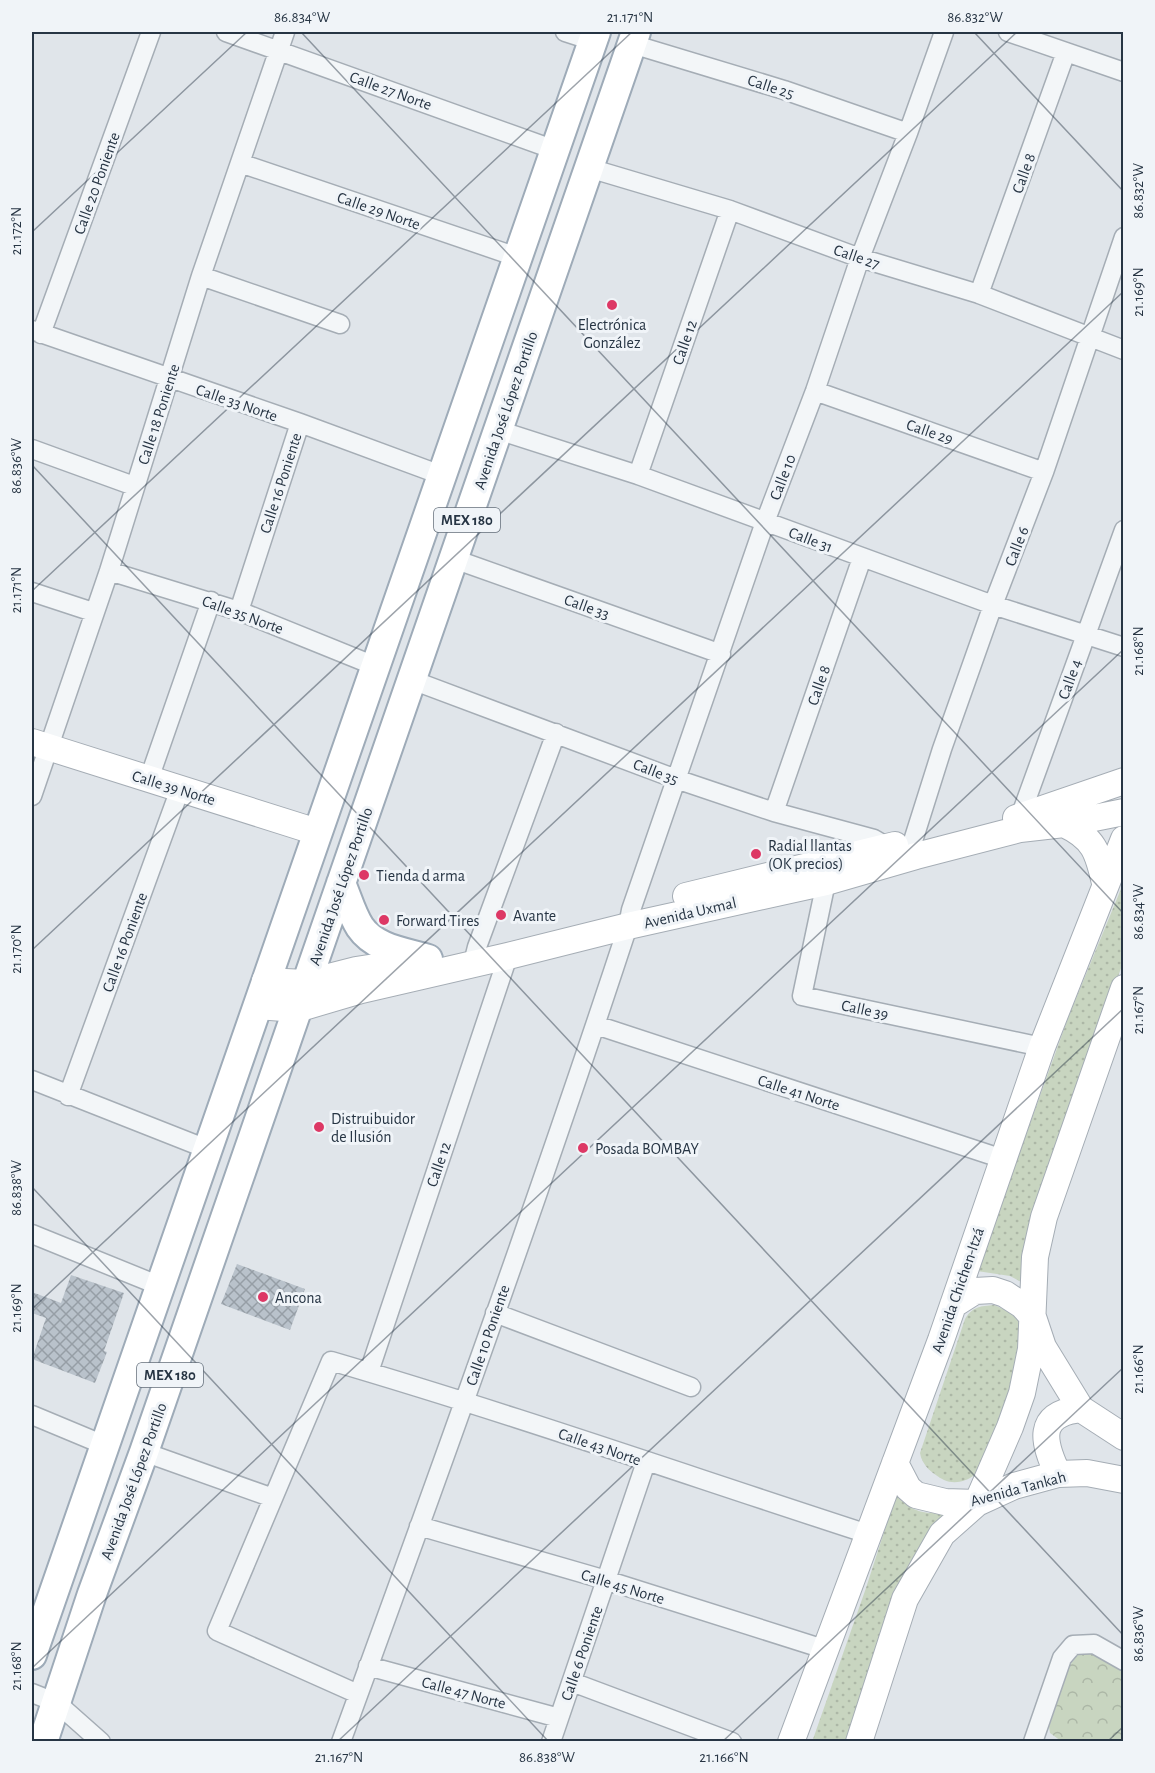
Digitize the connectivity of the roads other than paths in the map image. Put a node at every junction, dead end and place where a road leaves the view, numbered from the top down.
1 (151, 32) edge
2 (226, 32) edge
3 (285, 32) edge
4 (565, 32) edge
5 (944, 32) edge
6 (1008, 32) edge
7 (594, 36) edge
8 (634, 38) edge
9 (278, 49) junction
10 (1066, 52) junction
11 (1124, 72) edge
12 (909, 133) junction
13 (555, 150) junction
14 (240, 163) junction
15 (589, 168) junction
16 (730, 210) junction
17 (1124, 237) edge
18 (517, 257) junction
19 (860, 258) junction
20 (201, 276) junction
21 (979, 294) junction
22 (340, 324) dead end
23 (36, 332) edge
24 (1089, 336) junction
25 (1124, 350) edge
26 (169, 379) junction
27 (815, 391) junction
28 (300, 423) junction
29 (498, 430) junction
30 (32, 449) edge
31 (1044, 472) junction
32 (441, 475) junction
33 (638, 475) junction
34 (134, 486) junction
35 (765, 522) junction
36 (1124, 530) edge
37 (862, 558) junction
38 (454, 559) junction
39 (109, 571) junction
40 (32, 592) edge
41 (211, 602) junction
42 (993, 605) junction
43 (239, 611) junction
44 (93, 612) junction
45 (1085, 636) junction
46 (1124, 647) edge
47 (721, 654) junction
48 (375, 666) junction
49 (412, 680) junction
50 (556, 733) junction
51 (40, 745) edge
52 (149, 779) junction
53 (676, 779) junction
54 (1124, 781) edge
55 (180, 789) junction
56 (32, 796) edge
57 (774, 812) junction
58 (1124, 812) edge
59 (1020, 823) junction
60 (1064, 824) junction
61 (317, 832) junction
62 (1124, 839) edge
63 (915, 848) junction
64 (887, 856) junction
65 (826, 882) junction
66 (341, 883) junction
67 (1105, 883) junction
68 (630, 918) junction
69 (475, 955) junction
70 (508, 956) junction
71 (428, 959) junction
72 (1124, 988) edge
73 (261, 993) junction
74 (301, 996) junction
75 (596, 1025) junction
76 (1116, 1033) edge
77 (1042, 1047) junction
78 (32, 1080) edge
79 (68, 1096) junction
80 (207, 1149) junction
81 (1003, 1159) junction
82 (32, 1234) edge
83 (159, 1286) junction
84 (953, 1305) junction
85 (495, 1313) junction
86 (1033, 1317) junction
87 (369, 1372) junction
88 (691, 1387) dead end
89 (465, 1400) junction
90 (1081, 1409) junction
91 (32, 1415) edge
92 (1124, 1437) edge
93 (144, 1452) junction
94 (101, 1454) junction
95 (646, 1462) junction
96 (895, 1463) junction
97 (1058, 1474) junction
98 (1124, 1480) edge
99 (273, 1498) junction
100 (977, 1503) junction
101 (419, 1526) junction
102 (868, 1534) junction
103 (606, 1580) junction
104 (92, 1594) junction
105 (827, 1650) junction
106 (32, 1655) edge
107 (1124, 1661) edge
108 (368, 1666) junction
109 (572, 1682) junction
110 (358, 1694) junction
111 (44, 1698) edge
112 (559, 1718) junction
113 (43, 1742) edge
114 (102, 1742) edge
115 (340, 1742) edge
116 (551, 1742) edge
117 (732, 1742) edge
118 (791, 1742) edge
119 (860, 1742) edge
120 (1033, 1742) edge

1 - 23 street, Calle 20 Poniente
2 - 9 street, Calle 27 Norte
3 - 9 street, Calle 18 Poniente
4 - 7 street
5 - 12 street, Calle 10
6 - 10 street
7 - 13 main road, MEX 180
8 - 12 street, Calle 25
8 - 15 main road, Avenida José López Portillo / MEX 180
9 - 13 street, Calle 27 Norte
9 - 14 street, Calle 18 Poniente
10 - 11 street
10 - 21 street, Calle 8
12 - 19 street, Calle 10
13 - 18 main road, MEX 180
14 - 18 street, Calle 29 Norte
14 - 20 street, Calle 18 Poniente
15 - 16 street, Calle 27
15 - 29 main road, Avenida José López Portillo / MEX 180
16 - 19 street, Calle 27
16 - 33 street, Calle 12
17 - 24 street, Calle 6
18 - 32 main road, MEX 180
19 - 21 street, Calle 27
19 - 27 street, Calle 10
20 - 22 street
20 - 26 street, Calle 18 Poniente
21 - 24 street, Calle 27
23 - 26 street, Calle 33 Norte
24 - 25 street, Calle 27
24 - 31 street, Calle 6
26 - 28 street, Calle 33 Norte
26 - 34 street, Calle 18 Poniente
27 - 31 street, Calle 29
27 - 35 street, Calle 10
28 - 32 street, Calle 33 Norte
28 - 43 street, Calle 16 Poniente
29 - 33 street, Calle 31
29 - 38 main road, Avenida José López Portillo / MEX 180
30 - 34 street
31 - 42 street, Calle 6
32 - 48 main road, MEX 180
33 - 35 street, Calle 31
34 - 39 street, Calle 18 Poniente
35 - 37 street, Calle 31
35 - 47 street, Calle 10
36 - 45 street, Calle 4
37 - 42 street, Calle 31
37 - 57 street, Calle 8
38 - 47 street, Calle 33
38 - 49 main road, Avenida José López Portillo / MEX 180
39 - 41 street, Calle 35 Norte
39 - 44 street, Calle 18 Poniente
40 - 44 street
41 - 43 street, Calle 35 Norte
41 - 52 street
42 - 45 street, Calle 31
42 - 63 street, Calle 6
43 - 48 street, Calle 35 Norte
44 - 51 street, Calle 18 Poniente
45 - 46 street, Calle 31
45 - 59 street, Calle 4
47 - 53 street, Calle 10
48 - 61 main road, MEX 180
49 - 50 street, Calle 35
49 - 66 main road, Avenida José López Portillo / MEX 180
50 - 53 street, Calle 35
50 - 69 street
51 - 52 main road, Calle 39 Norte
51 - 56 street, Calle 18 Poniente
52 - 55 main road, Calle 39 Norte
53 - 57 street, Calle 35
53 - 68 street, Calle 10
54 - 59 main road, Avenida Uxmal
55 - 61 main road, Calle 39 Norte
55 - 79 street, Calle 16 Poniente
57 - 64 street, Calle 35
58 - 60 main road, Avenida Uxmal
59 - 60 main road, Avenida Uxmal
59 - 63 main road, Avenida Uxmal
60 - 67 main road
61 - 73 main road, MEX 180
62 - 67 main road, Avenida Chichen-Itzá
63 - 64 main road, Avenida Uxmal
64 - 65 main road, Avenida Uxmal
64 - 68 main road, Avenida Uxmal
65 - 68 main road, Avenida Uxmal
65 - 77 street, Calle 39
66 - 71 main road
66 - 74 main road, Avenida José López Portillo / MEX 180
67 - 77 main road, Avenida Chichen-Itzá
68 - 69 main road, Avenida Uxmal
68 - 70 main road, Avenida Uxmal
68 - 75 street, Calle 10 Poniente
69 - 70 main road, Avenida Uxmal
69 - 71 main road, Avenida Uxmal
69 - 74 main road, Avenida Uxmal
70 - 87 street, Calle 12
71 - 74 main road, Avenida Uxmal
72 - 76 main road
73 - 74 main road, Avenida Uxmal
73 - 80 main road, MEX 180
74 - 93 main road, Avenida José López Portillo / MEX 180
75 - 81 street, Calle 41 Norte
75 - 85 street, Calle 10 Poniente
76 - 86 main road
77 - 81 main road, Avenida Chichen-Itzá
78 - 79 street
79 - 80 street
80 - 83 main road, MEX 180
81 - 84 main road, Avenida Chichen-Itzá
82 - 83 street
83 - 94 main road, MEX 180
84 - 86 main road
84 - 96 main road, Avenida Chichen-Itzá
85 - 88 street
85 - 89 street, Calle 10 Poniente
86 - 90 main road
86 - 100 main road
87 - 89 street, Calle 43 Norte
87 - 99 street, Calle 43 Norte
89 - 95 street, Calle 43 Norte
89 - 101 street, Calle 10 Poniente
90 - 92 main road
90 - 97 main road
91 - 94 street
93 - 99 street
93 - 104 main road, Avenida José López Portillo / MEX 180
94 - 104 main road
94 - 106 main road, MEX 180
95 - 102 street, Calle 43 Norte
95 - 103 street, Calle 6 Poniente
96 - 100 main road, Avenida Tankah
96 - 102 main road, Avenida Chichen-Itzá
97 - 98 main road, Avenida Tankah
97 - 100 main road, Avenida Tankah
99 - 110 street
100 - 119 main road
101 - 103 street, Calle 45 Norte
101 - 108 street, Calle 10 Poniente
102 - 105 main road, Avenida Chichen-Itzá
103 - 105 street, Calle 45 Norte
103 - 109 street, Calle 6 Poniente
104 - 111 main road, Avenida José López Portillo / MEX 180
105 - 118 main road, Avenida Chichen-Itzá
107 - 120 street
108 - 110 street, Calle 10 Poniente
108 - 112 street, Calle 47 Norte
109 - 112 street, Calle 6 Poniente
109 - 117 street
110 - 115 street, Calle 10 Poniente
111 - 113 main road, Avenida José López Portillo / MEX 180
111 - 114 street
112 - 116 street, Calle 6 Poniente

